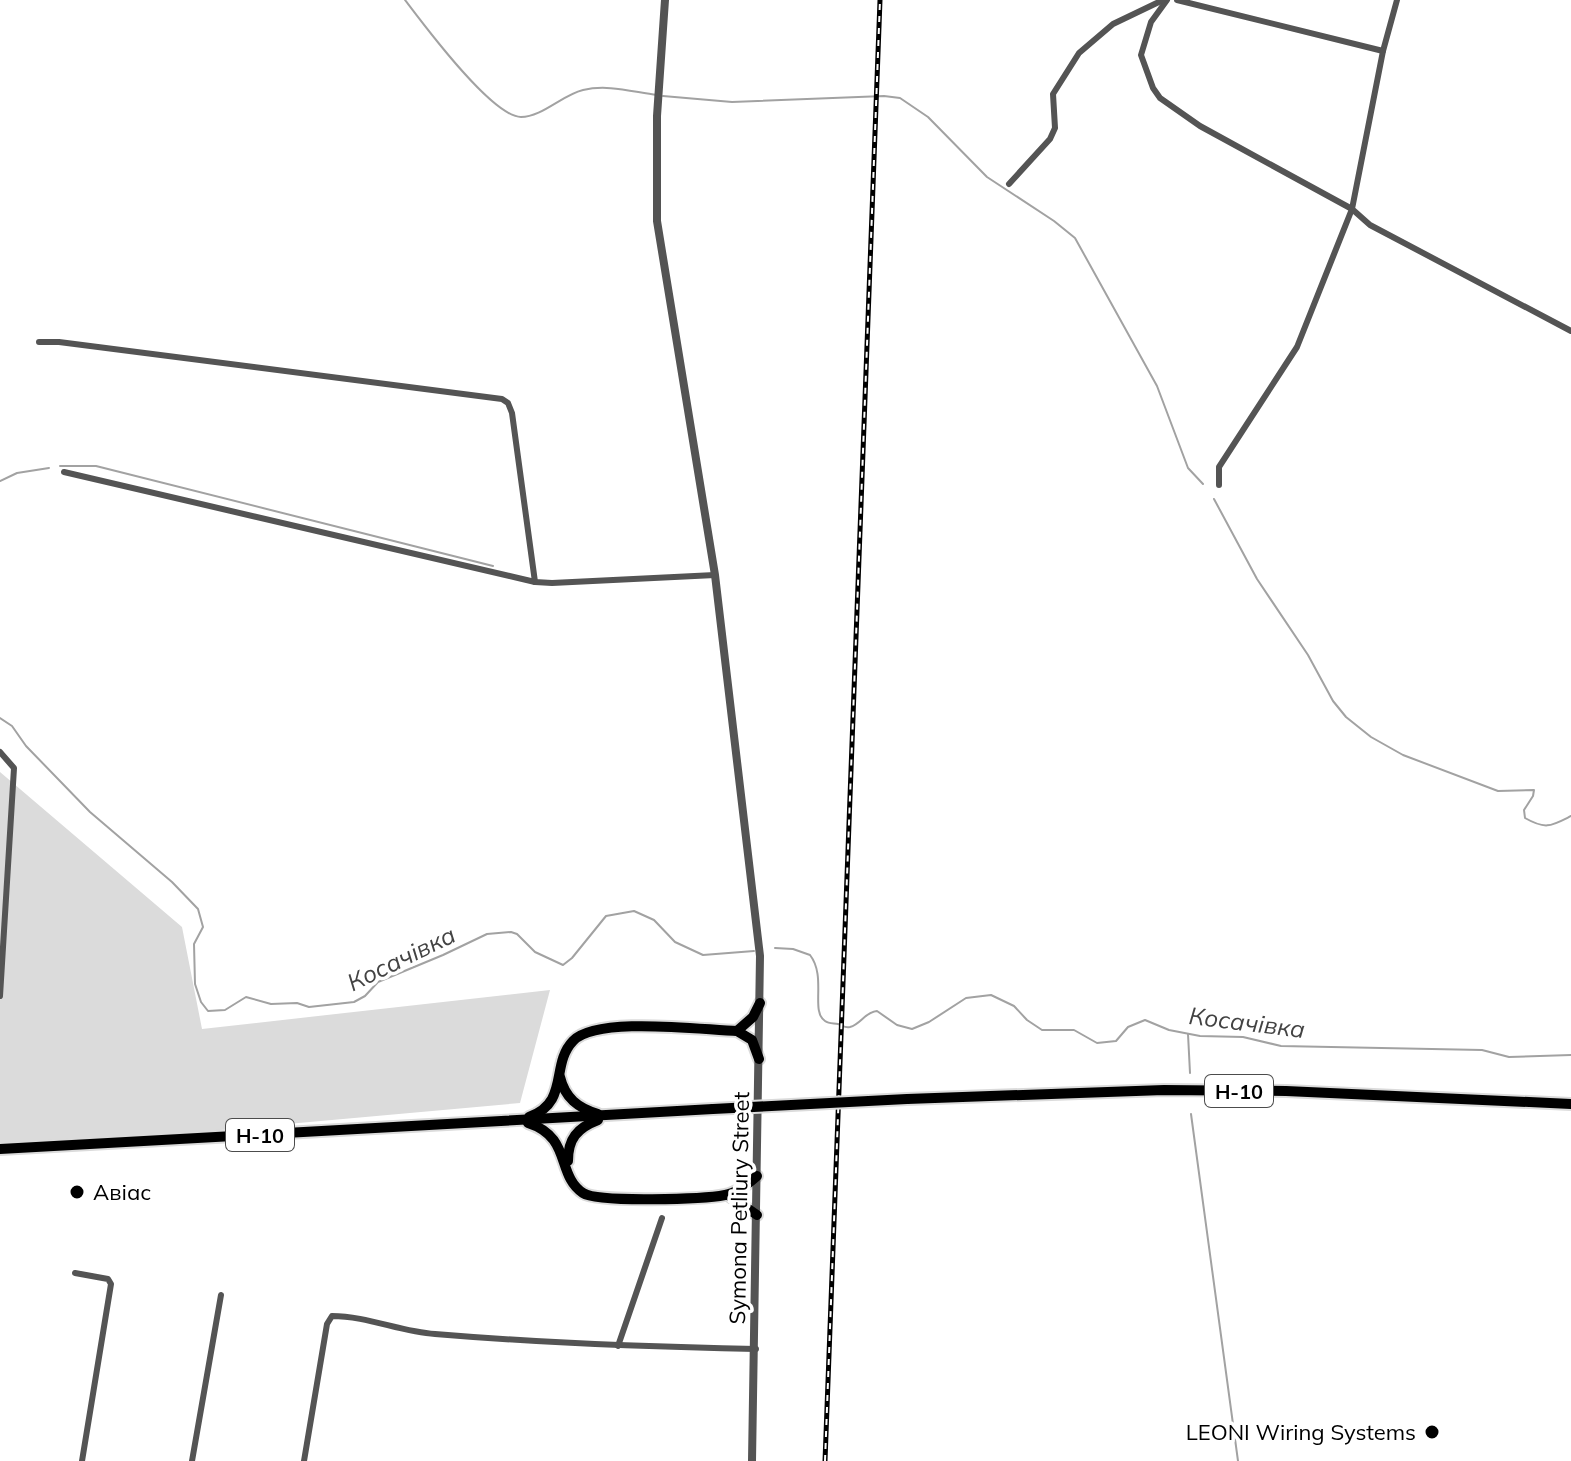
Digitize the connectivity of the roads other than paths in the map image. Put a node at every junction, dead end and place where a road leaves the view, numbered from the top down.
1 (665, 0) edge
2 (1165, 0) edge
3 (1177, 0) edge
4 (1397, 0) edge
5 (1383, 51) junction
6 (1009, 184) dead end
7 (1352, 209) junction
8 (1571, 331) edge
9 (39, 342) dead end
10 (64, 472) dead end
11 (1219, 485) dead end
12 (715, 575) junction
13 (535, 582) junction
14 (0, 752) edge
15 (12, 816) junction
16 (0, 817) edge
17 (3, 903) edge
18 (0, 996) edge
19 (760, 1003) junction
20 (737, 1031) junction
21 (759, 1059) junction
22 (560, 1075) junction
23 (1571, 1104) edge
24 (606, 1117) junction
25 (520, 1121) junction
26 (0, 1149) edge
27 (757, 1176) junction
28 (571, 1179) junction
29 (728, 1195) junction
30 (757, 1215) junction
31 (662, 1218) dead end
32 (75, 1273) dead end
33 (221, 1295) dead end
34 (618, 1346) junction
35 (756, 1349) junction
36 (82, 1461) edge
37 (192, 1461) edge
38 (304, 1461) edge
39 (752, 1461) edge

1 - 12 street, Symona Petliury Street
2 - 6 street
2 - 7 street
3 - 5 street
4 - 5 street
5 - 7 street
7 - 8 street
7 - 11 street
9 - 13 street
10 - 13 street
12 - 13 street
12 - 19 street, Symona Petliury Street
14 - 15 street
15 - 16 street
15 - 17 street
17 - 18 street
19 - 20 main road
19 - 21 street, Symona Petliury Street
20 - 21 main road
20 - 22 main road
21 - 27 street, Symona Petliury Street
22 - 24 main road
22 - 25 main road
23 - 24 main road, Н-10, bridge
24 - 25 main road, Н-10
24 - 28 main road
25 - 26 main road, Н-10
25 - 28 main road
27 - 29 main road
27 - 30 street, Symona Petliury Street
28 - 29 main road
29 - 30 main road
30 - 35 street, Symona Petliury Street
31 - 34 street
32 - 36 street
33 - 37 street
34 - 35 street
34 - 38 street
35 - 39 street, Symona Petliury Street

